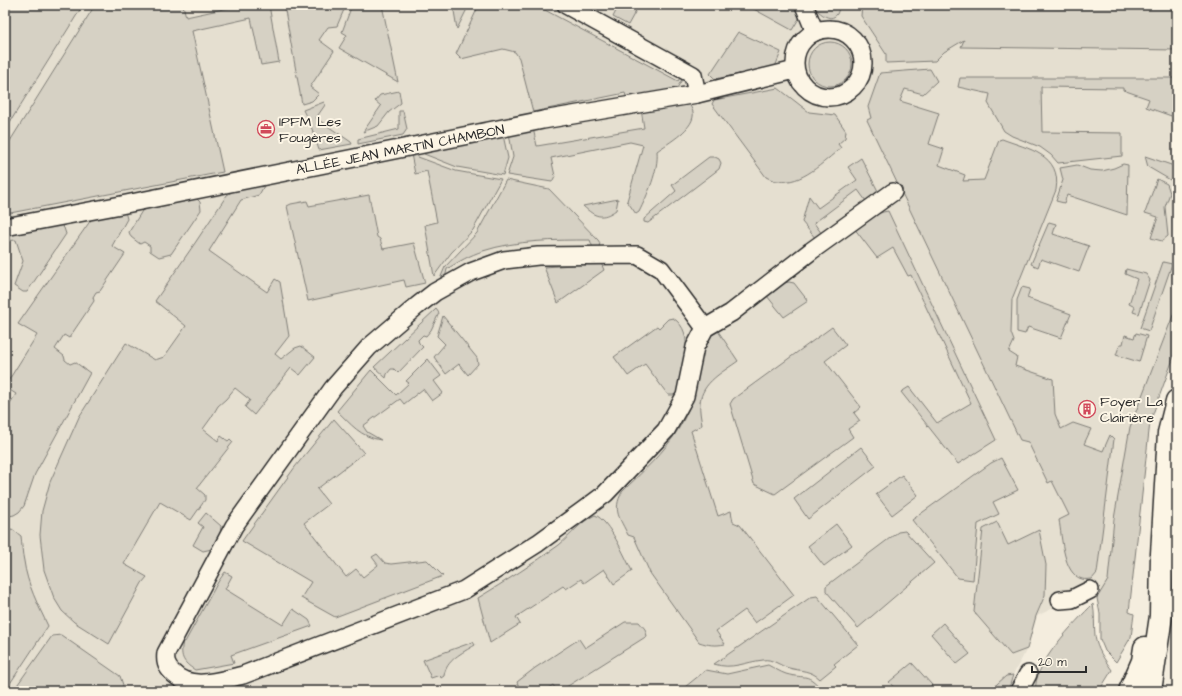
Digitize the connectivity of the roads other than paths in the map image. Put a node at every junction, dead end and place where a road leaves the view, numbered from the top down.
1 (566, 5) edge
2 (804, 5) edge
3 (815, 32) junction
4 (796, 70) junction
5 (696, 94) junction
6 (893, 192) dead end
7 (5, 227) edge
8 (705, 328) junction
9 (1177, 401) edge
10 (1162, 554) junction
11 (1090, 590) dead end
12 (1060, 600) dead end
13 (1019, 691) edge
14 (1028, 691) edge
15 (1130, 691) edge
16 (1150, 691) edge

1 - 5 street
2 - 3 street
3 - 4 street
3 - 4 street
4 - 5 street, ALLÉE JEAN MARTIN CHAMBON
5 - 7 street, ALLÉE JEAN MARTIN CHAMBON
6 - 8 street
8 - 8 street
9 - 10 main road
10 - 15 main road
10 - 16 main road
11 - 12 street
13 - 14 street

